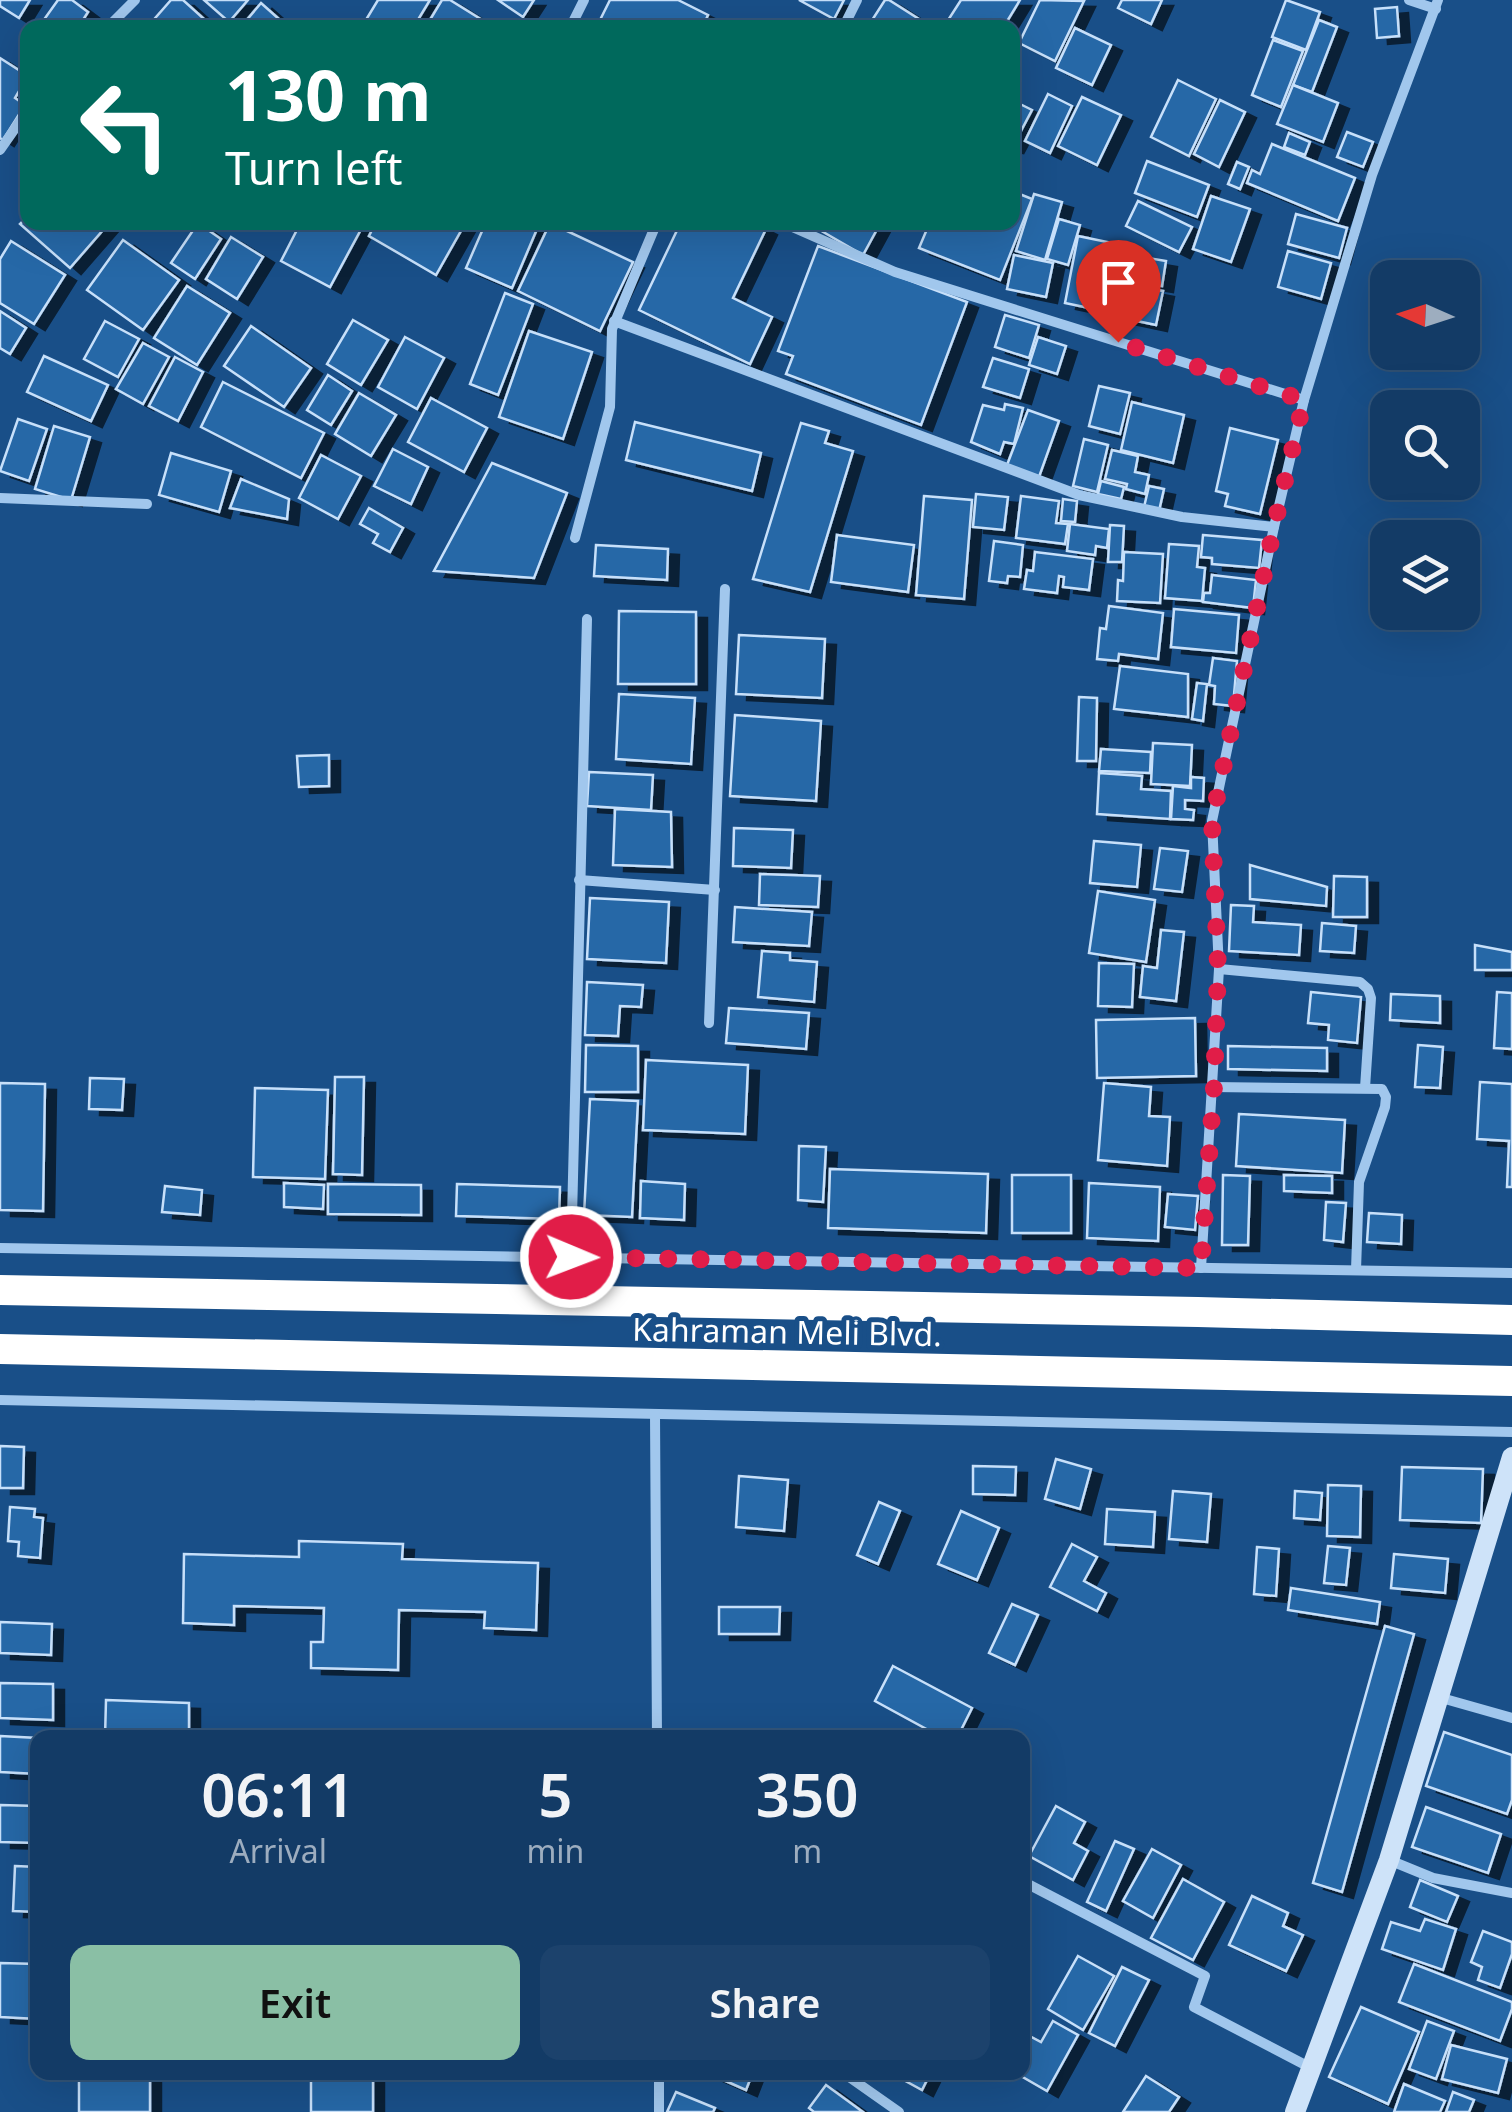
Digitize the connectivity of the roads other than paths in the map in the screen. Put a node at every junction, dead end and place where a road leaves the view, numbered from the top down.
1 (135, 0) edge
2 (1409, 0) edge
3 (1437, 4) edge
4 (115, 20) edge
5 (20, 121) edge
6 (0, 150) edge
7 (653, 230) edge
8 (799, 230) edge
9 (614, 320) junction
10 (1304, 400) junction
11 (0, 498) edge
12 (146, 504) dead end
13 (1274, 527) junction
14 (575, 538) dead end
15 (725, 590) dead end
16 (587, 619) dead end
17 (579, 880) junction
18 (714, 890) junction
19 (1218, 968) junction
20 (709, 1023) dead end
21 (1214, 1087) junction
22 (1365, 1088) junction
23 (0, 1248) edge
24 (571, 1257) junction
25 (1201, 1268) junction
26 (1356, 1270) junction
27 (1512, 1273) edge
28 (0, 1290) edge
29 (1512, 1320) edge
30 (0, 1349) edge
31 (1512, 1380) edge
32 (0, 1400) edge
33 (655, 1414) junction
34 (1512, 1432) edge
35 (1512, 1457) edge
36 (1438, 1697) junction
37 (1512, 1718) edge
38 (657, 1730) edge
39 (1389, 1860) junction
40 (1030, 1885) edge
41 (1512, 1893) edge
42 (1313, 2069) junction
43 (659, 2080) edge
44 (853, 2080) edge
45 (658, 2112) edge
46 (899, 2112) edge
47 (1295, 2112) edge

1 - 4 street
2 - 3 street
3 - 10 street
5 - 6 street
7 - 9 street
8 - 10 street
9 - 13 street
9 - 14 street
10 - 13 street
11 - 12 street
13 - 19 street
15 - 18 street
16 - 17 street
17 - 18 street
17 - 24 street
18 - 20 street
19 - 21 street
19 - 22 street
21 - 22 street
21 - 25 street
22 - 26 street
23 - 24 street
24 - 25 street
25 - 26 street
26 - 27 street
28 - 29 highway, Kahraman Meli Blvd.
30 - 31 highway, Kahraman Meli Blvd.
32 - 33 street
33 - 34 street
33 - 38 street
35 - 36 street
36 - 37 street
36 - 39 street
39 - 41 street
39 - 42 street
40 - 42 street
42 - 47 street
43 - 45 street
44 - 46 street

